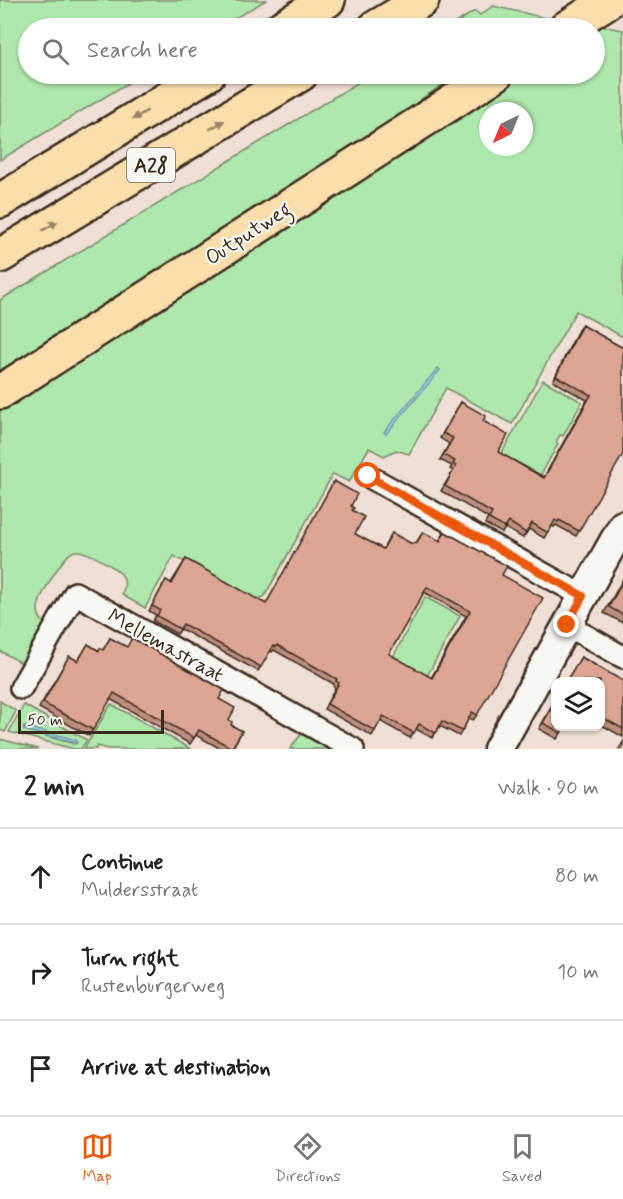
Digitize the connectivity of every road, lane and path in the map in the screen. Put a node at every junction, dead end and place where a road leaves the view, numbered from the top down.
1 (328, 0) edge
2 (422, 0) edge
3 (610, 0) edge
4 (298, 18) edge
5 (392, 18) edge
6 (582, 18) edge
7 (192, 84) edge
8 (284, 84) edge
9 (480, 84) edge
10 (0, 201) edge
11 (0, 256) edge
12 (0, 392) edge
13 (368, 476) dead end
14 (623, 525) edge
15 (583, 596) junction
16 (567, 625) junction
17 (623, 657) edge
18 (21, 688) dead end
19 (353, 749) edge
20 (498, 749) edge

1 - 4 main road
2 - 5 main road
3 - 6 main road
7 -> 10 main road, A28
11 -> 8 main road, A28
9 - 12 main road, Outputweg
13 - 15 street
14 - 15 street
15 - 16 street
16 - 17 street
16 - 20 street
18 - 19 street, Mellemastraat

